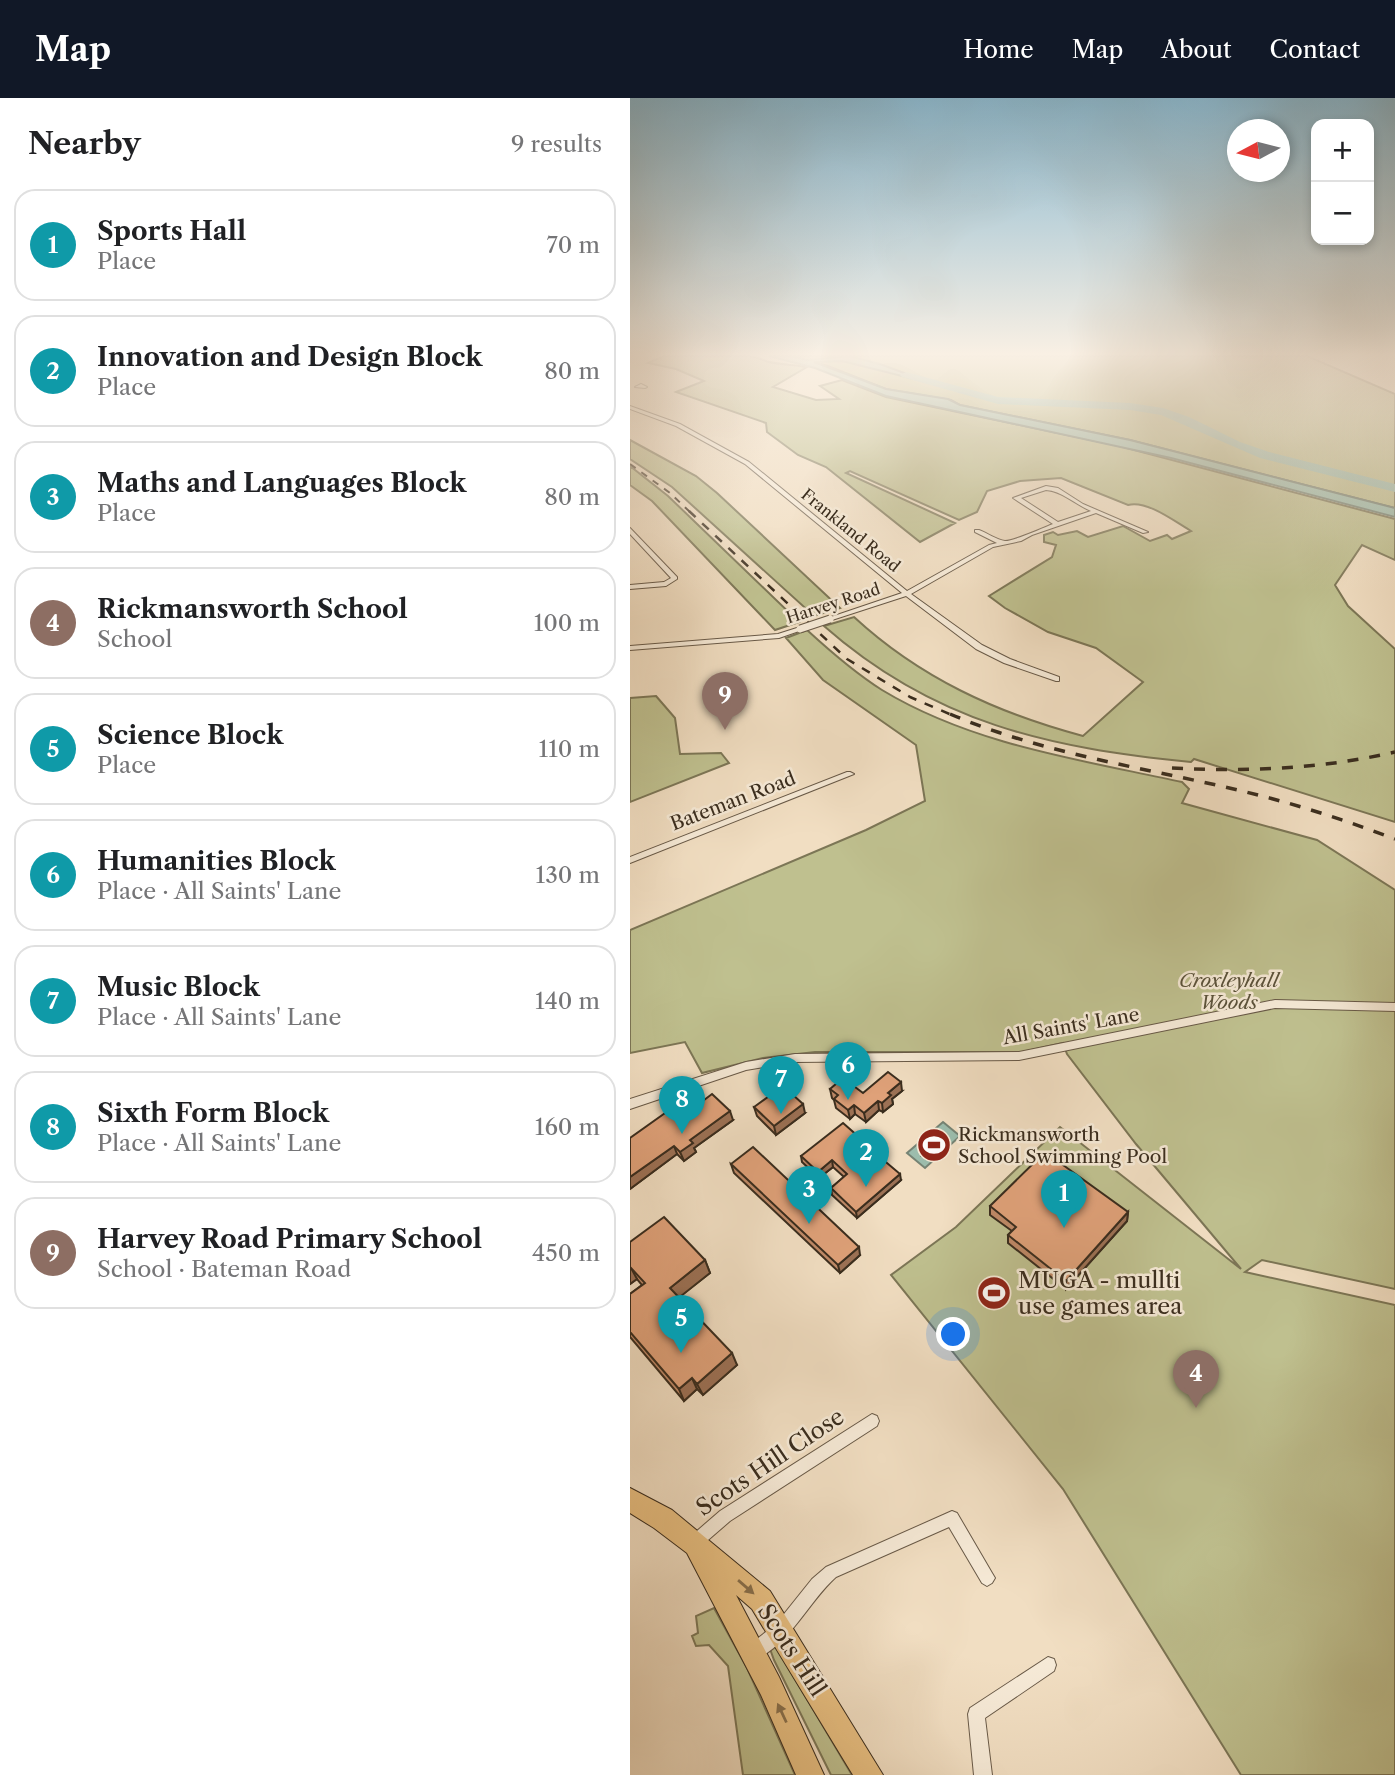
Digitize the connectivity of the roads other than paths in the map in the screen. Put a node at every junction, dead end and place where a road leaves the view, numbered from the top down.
1 (695, 434) edge
2 (1097, 512) junction
3 (1056, 524) junction
4 (630, 530) edge
5 (977, 531) dead end
6 (1145, 532) dead end
7 (1003, 543) junction
8 (630, 586) edge
9 (907, 594) junction
10 (630, 648) edge
11 (1056, 679) dead end
12 (850, 774) dead end
13 (630, 860) edge
14 (1395, 1007) edge
15 (630, 1104) edge
16 (872, 1421) dead end
17 (630, 1500) edge
18 (695, 1543) junction
19 (987, 1578) dead end
20 (782, 1630) junction
21 (753, 1653) junction
22 (1048, 1665) dead end
23 (810, 1775) edge
24 (869, 1775) edge
25 (983, 1775) edge

1 - 9 street, Frankland Road
2 - 3 street, Harvey Road
2 - 3 street
2 - 6 street
3 - 7 street, Harvey Road
4 - 8 street
5 - 7 street
7 - 9 street, Harvey Road
9 - 10 street, Harvey Road, bridge
9 - 11 street, Frankland Road
12 - 13 street, Bateman Road
14 - 15 street, All Saints' Lane
16 - 18 street, Scots Hill Close
17 - 18 main road, Scots Hill
18 -> 20 main road, Scots Hill
18 - 21 main road, Scots Hill
19 - 20 street
20 - 21 street
20 - 24 main road, Scots Hill
23 -> 21 main road, Scots Hill
22 - 25 street

